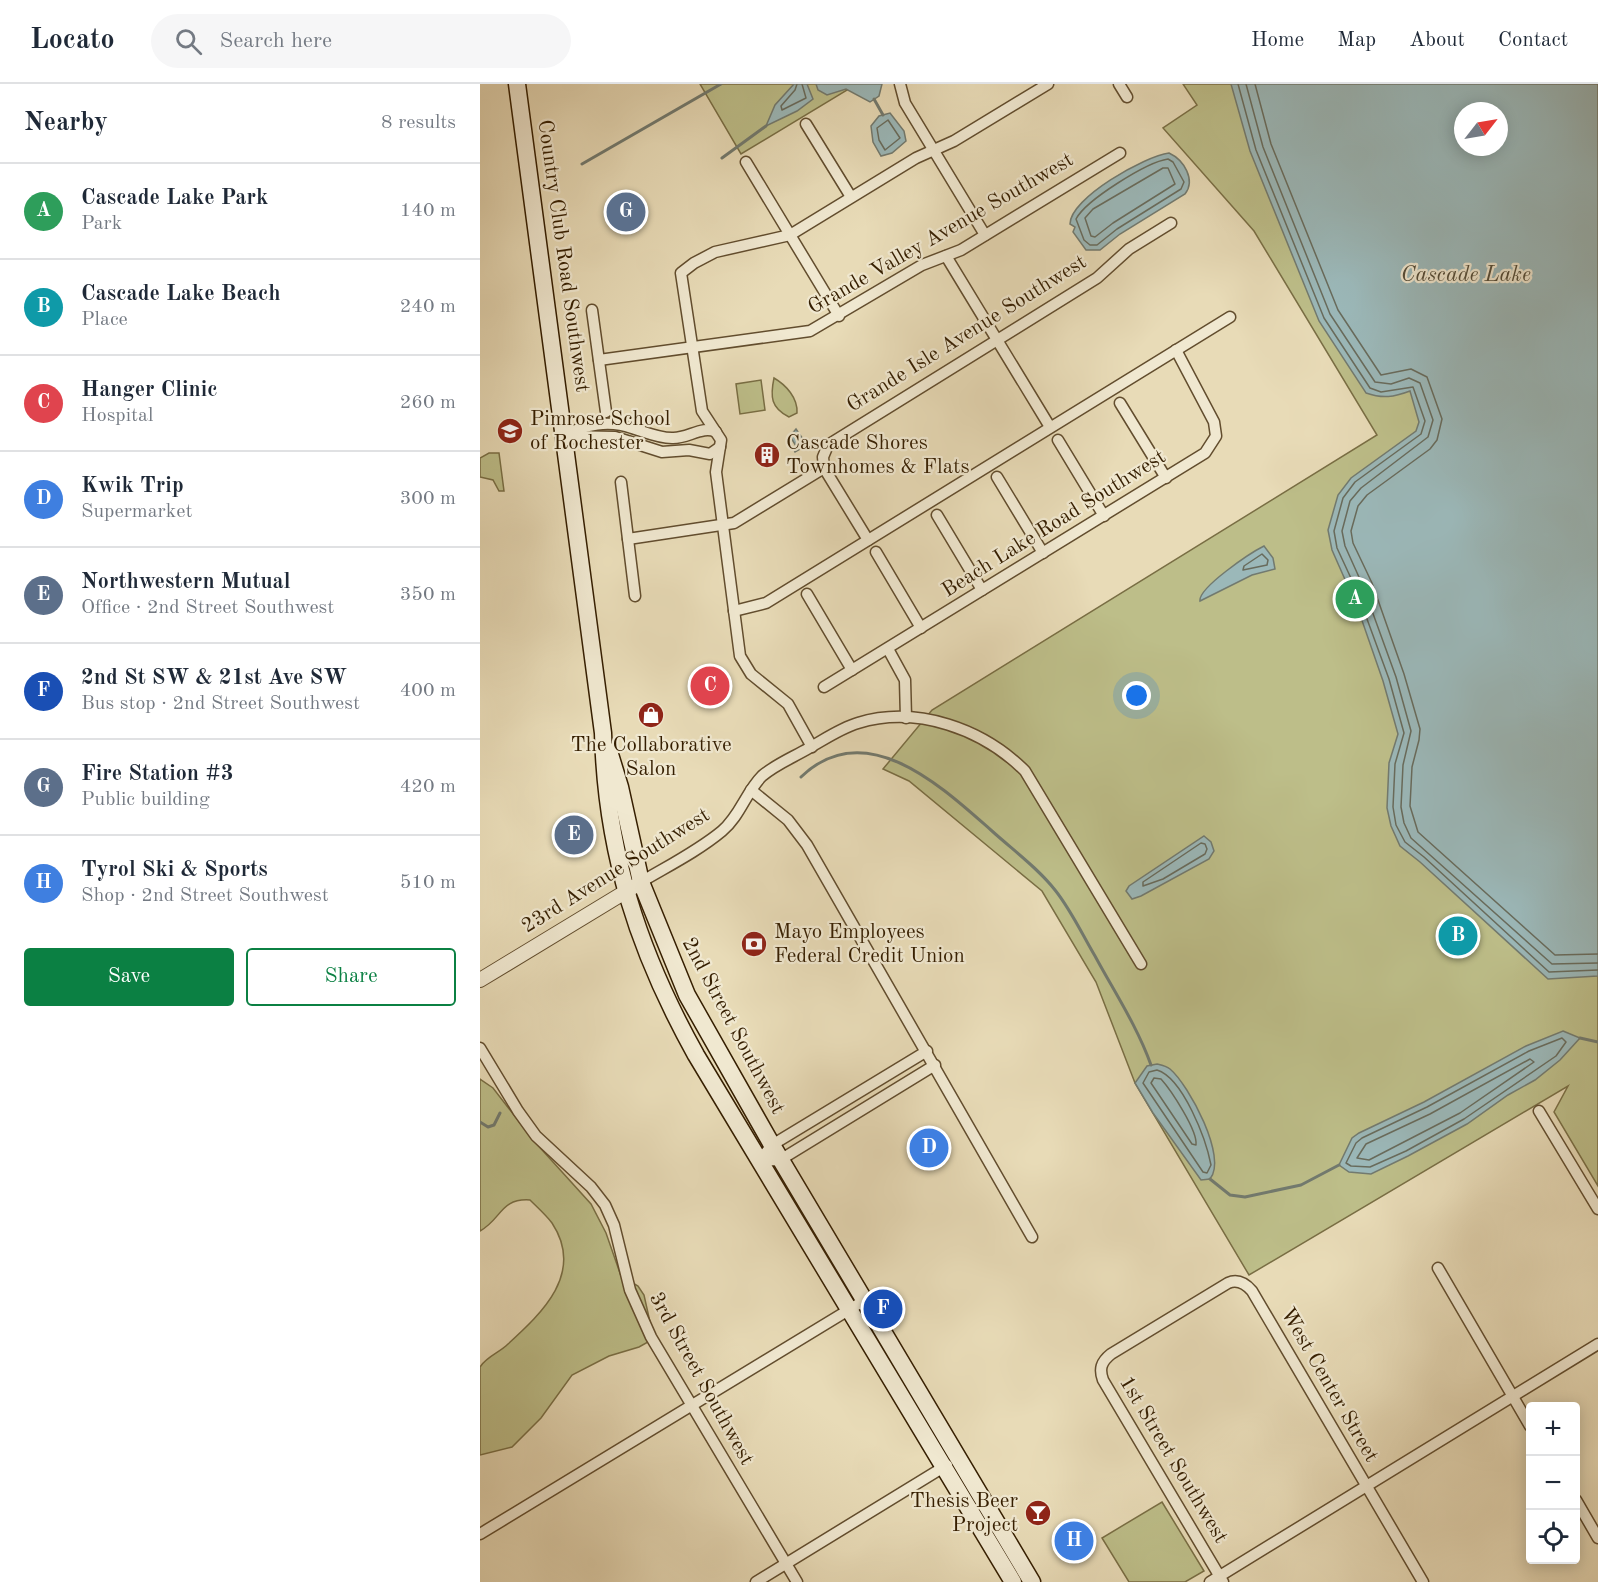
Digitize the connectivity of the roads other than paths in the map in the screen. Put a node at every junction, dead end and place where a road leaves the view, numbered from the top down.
1 (516, 84) edge
2 (900, 84) edge
3 (1048, 84) edge
4 (1119, 84) edge
5 (1127, 97) dead end
6 (806, 124) dead end
7 (933, 150) junction
8 (1120, 153) dead end
9 (746, 162) dead end
10 (851, 197) junction
11 (1171, 223) dead end
12 (790, 235) junction
13 (985, 235) junction
14 (946, 256) junction
15 (592, 310) dead end
16 (839, 316) junction
17 (1230, 318) dead end
18 (997, 340) junction
19 (694, 348) junction
20 (1176, 350) junction
21 (599, 360) junction
22 (1120, 403) dead end
23 (702, 411) junction
24 (606, 412) dead end
25 (1050, 428) junction
26 (643, 432) junction
27 (700, 432) junction
28 (717, 432) junction
29 (564, 436) junction
30 (1058, 440) dead end
31 (639, 445) junction
32 (720, 447) junction
33 (703, 453) junction
34 (824, 468) junction
35 (716, 472) junction
36 (997, 477) dead end
37 (1166, 478) junction
38 (621, 482) dead end
39 (938, 515) dead end
40 (1104, 516) junction
41 (723, 525) junction
42 (628, 539) junction
43 (868, 540) junction
44 (876, 552) dead end
45 (1043, 553) junction
46 (982, 590) junction
47 (807, 594) dead end
48 (636, 596) dead end
49 (734, 611) junction
50 (921, 628) junction
51 (888, 649) junction
52 (852, 670) junction
53 (824, 687) dead end
54 (906, 718) junction
55 (603, 733) junction
56 (812, 747) junction
57 (751, 790) junction
58 (641, 882) junction
59 (625, 892) junction
60 (1141, 964) dead end
61 (480, 980) edge
62 (480, 1048) edge
63 (927, 1052) junction
64 (935, 1065) junction
65 (1539, 1111) dead end
66 (776, 1152) junction
67 (759, 1161) junction
68 (1598, 1209) edge
69 (1032, 1237) dead end
70 (1438, 1268) dead end
71 (865, 1300) junction
72 (849, 1310) junction
73 (1168, 1319) joint
74 (1598, 1344) edge
75 (1512, 1396) junction
76 (691, 1406) junction
77 (1526, 1419) edge
78 (958, 1458) junction
79 (943, 1468) junction
80 (1365, 1486) junction
81 (1580, 1508) edge
82 (480, 1534) edge
83 (1598, 1538) edge
84 (786, 1564) junction
85 (1217, 1580) edge
86 (756, 1582) edge
87 (797, 1582) edge
88 (1012, 1582) edge
89 (1032, 1582) edge
90 (1423, 1582) edge

1 - 29 main road, Country Club Road Southwest
2 - 7 street
3 - 7 street
4 - 5 street
6 - 10 street
7 - 10 street
7 - 13 street
8 - 13 street, Grande Valley Avenue Southwest
9 - 12 street
10 - 12 street
11 - 18 street, Grande Isle Avenue Southwest
12 - 16 street
12 - 19 street
13 - 14 street, Grande Valley Avenue Southwest
14 - 16 street, Grande Valley Avenue Southwest
14 - 18 street
15 - 21 street
16 - 19 street, Grande Valley Avenue Southwest
17 - 20 street
18 - 25 street
18 - 34 street, Grande Isle Avenue Southwest
19 - 21 street, Grande Valley Avenue Southwest
19 - 23 street
20 - 25 street
20 - 37 street, Beach Lake Road Southwest
21 - 24 street
22 - 37 street
23 - 27 street
23 - 28 street
25 - 43 street
26 - 27 street
26 - 29 street
26 - 31 street
27 - 28 street
27 - 33 street
28 - 32 street
29 - 31 street
29 - 55 main road, Country Club Road Southwest
30 - 40 street
31 - 33 street
32 - 33 street
32 - 35 street
33 - 35 street
34 - 41 street
34 - 43 street
35 - 41 street
36 - 45 street
37 - 40 street, Beach Lake Road Southwest
38 - 42 street
39 - 46 street
40 - 45 street, Beach Lake Road Southwest
41 - 42 street
41 - 49 street
42 - 48 street
43 - 49 street
44 - 50 street
45 - 46 street, Beach Lake Road Southwest
46 - 50 street, Beach Lake Road Southwest
47 - 52 street
49 - 56 street
50 - 51 street, Beach Lake Road Southwest
51 - 52 street, Beach Lake Road Southwest
51 - 54 street
52 - 53 street, Beach Lake Road Southwest
54 - 56 street, 23rd Avenue Southwest
54 - 60 street, 23rd Avenue Southwest
55 - 58 main road, 2nd Street Southwest
55 - 59 main road, 2nd Street Southwest
56 - 57 street, 23rd Avenue Southwest
57 - 58 street, 23rd Avenue Southwest
57 - 63 street
58 - 59 street, 23rd Avenue Southwest
58 - 66 main road, 2nd Street Southwest
59 - 61 street, 23rd Avenue Southwest
59 - 67 main road, 2nd Street Southwest
62 - 76 street, 3rd Street Southwest
63 - 64 street
63 - 66 street
64 - 66 street
64 - 69 street
65 - 68 street
66 - 67 street
66 - 67 street
66 - 71 main road, 2nd Street Southwest
67 - 72 main road, 2nd Street Southwest
70 - 75 street
71 - 72 street
71 - 78 main road, 2nd Street Southwest
72 - 76 street
72 - 79 main road, 2nd Street Southwest
73 - 80 street, West Center Street
73 - 85 street, 1st Street Southwest
74 - 75 street
75 - 77 street
75 - 80 street
76 - 82 street
76 - 84 street, 3rd Street Southwest
78 - 79 street
78 - 89 main road, 2nd Street Southwest
79 - 84 street
79 - 88 main road, 2nd Street Southwest
80 - 85 street
80 - 90 street, West Center Street
81 - 83 street
84 - 86 street
84 - 87 street, 3rd Street Southwest

